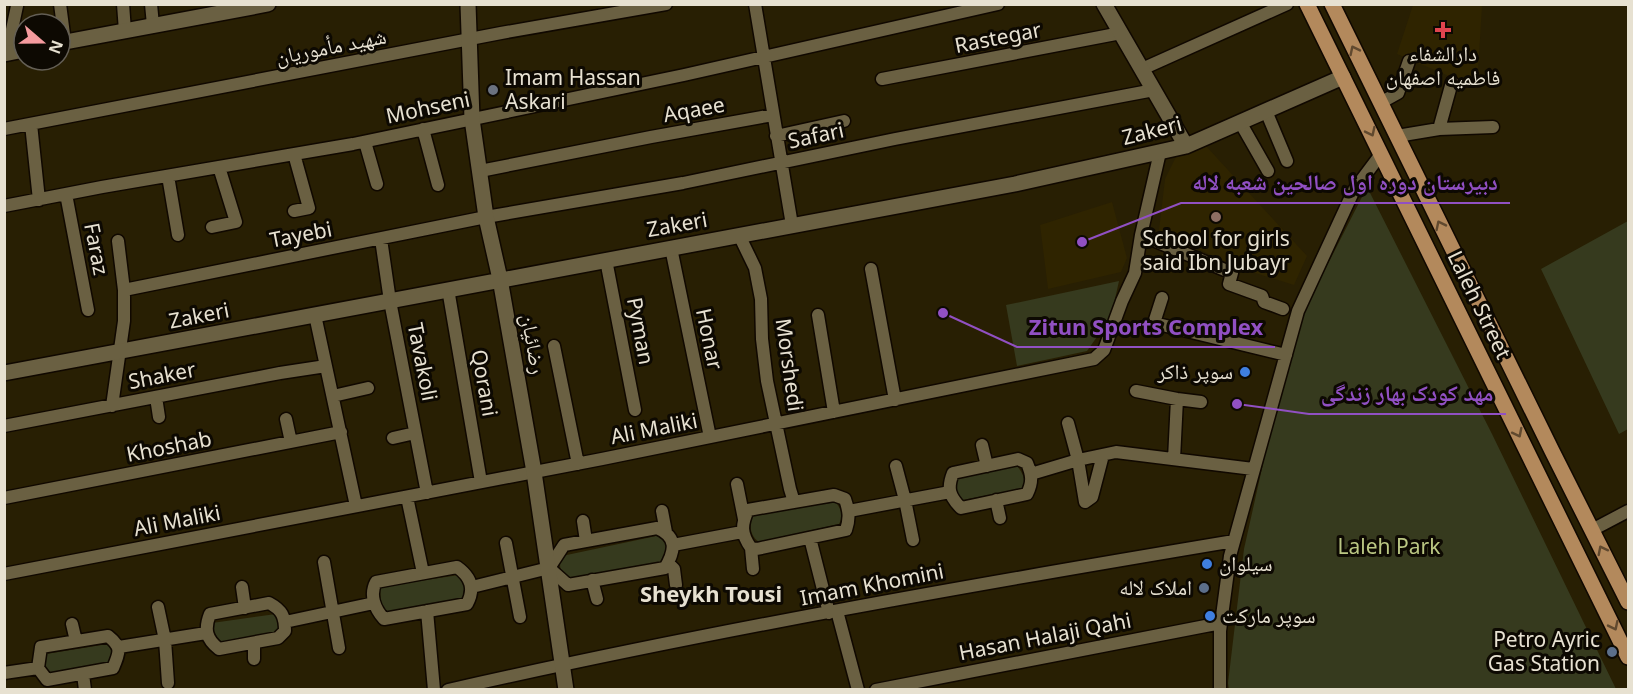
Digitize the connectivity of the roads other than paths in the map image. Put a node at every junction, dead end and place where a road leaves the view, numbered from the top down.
1 (123, 4) edge
2 (152, 4) edge
3 (268, 4) edge
4 (468, 4) edge
5 (666, 4) edge
6 (755, 4) edge
7 (998, 4) edge
8 (1104, 4) edge
9 (1287, 4) edge
10 (1307, 4) edge
11 (1332, 4) edge
12 (17, 6) dead end
13 (221, 9) edge
14 (153, 25) junction
15 (125, 31) junction
16 (1121, 33) junction
17 (470, 39) junction
18 (72, 41) edge
19 (6, 53) edge
20 (763, 57) junction
21 (1409, 61) dead end
22 (1142, 69) junction
23 (1343, 76) junction
24 (882, 79) dead end
25 (1452, 82) dead end
26 (1154, 90) junction
27 (1380, 103) junction
28 (1266, 111) junction
29 (773, 115) junction
30 (472, 119) junction
31 (844, 121) dead end
32 (1240, 122) junction
33 (31, 124) junction
34 (1493, 127) dead end
35 (4, 129) edge
36 (423, 129) junction
37 (1439, 129) junction
38 (776, 136) junction
39 (1397, 136) junction
40 (365, 142) junction
41 (1186, 146) junction
42 (1160, 152) junction
43 (294, 154) junction
44 (1381, 154) junction
45 (1287, 161) dead end
46 (780, 163) junction
47 (219, 167) junction
48 (480, 171) junction
49 (1268, 171) dead end
50 (168, 176) junction
51 (377, 184) dead end
52 (438, 185) dead end
53 (66, 195) junction
54 (39, 200) junction
55 (4, 207) edge
56 (294, 211) dead end
57 (486, 217) junction
58 (792, 225) junction
59 (212, 227) dead end
60 (178, 235) dead end
61 (739, 235) junction
62 (1141, 235) junction
63 (381, 238) junction
64 (118, 242) dead end
65 (1425, 244) junction
66 (671, 248) junction
67 (606, 260) junction
68 (871, 268) dead end
69 (500, 279) junction
70 (124, 290) junction
71 (448, 290) junction
72 (1162, 298) dead end
73 (390, 300) junction
74 (1283, 309) dead end
75 (88, 310) dead end
76 (315, 315) junction
77 (818, 315) dead end
78 (554, 346) dead end
79 (120, 351) junction
80 (1503, 352) junction
81 (1286, 354) junction
82 (326, 366) junction
83 (4, 373) edge
84 (368, 388) dead end
85 (1136, 391) dead end
86 (1499, 395) junction
87 (333, 396) junction
88 (156, 397) junction
89 (1177, 399) junction
90 (895, 400) junction
91 (1201, 402) dead end
92 (112, 406) junction
93 (635, 410) dead end
94 (834, 412) junction
95 (159, 417) dead end
96 (286, 418) dead end
97 (1068, 423) dead end
98 (777, 424) junction
99 (4, 426) edge
100 (340, 432) junction
101 (416, 433) junction
102 (710, 437) junction
103 (393, 438) dead end
104 (291, 442) junction
105 (982, 445) dead end
106 (1103, 455) junction
107 (1174, 459) junction
108 (1078, 460) junction
109 (578, 464) junction
110 (896, 466) dead end
111 (987, 466) junction
112 (1253, 469) junction
113 (534, 472) junction
114 (1031, 474) junction
115 (482, 482) junction
116 (737, 484) dead end
117 (950, 492) junction
118 (427, 493) junction
119 (407, 497) junction
120 (4, 498) edge
121 (905, 500) junction
122 (996, 501) junction
123 (794, 502) junction
124 (1578, 503) junction
125 (356, 506) junction
126 (1629, 510) edge
127 (662, 511) dead end
128 (849, 511) junction
129 (1000, 518) dead end
130 (744, 519) junction
131 (582, 520) dead end
132 (1592, 530) junction
133 (666, 532) junction
134 (742, 532) junction
135 (810, 538) junction
136 (586, 540) junction
137 (912, 540) dead end
138 (1234, 541) junction
139 (506, 543) dead end
140 (673, 545) junction
141 (751, 548) junction
142 (324, 562) dead end
143 (668, 563) junction
144 (549, 568) junction
145 (753, 568) dead end
146 (423, 573) junction
147 (4, 574) edge
148 (512, 578) junction
149 (592, 580) junction
150 (676, 585) dead end
151 (242, 587) dead end
152 (472, 587) junction
153 (597, 599) dead end
154 (1629, 602) edge
155 (374, 603) junction
156 (158, 607) dead end
157 (245, 608) junction
158 (427, 611) junction
159 (334, 612) junction
160 (833, 612) junction
161 (520, 617) dead end
162 (285, 622) junction
163 (1221, 623) junction
164 (72, 624) dead end
165 (206, 633) junction
166 (165, 640) junction
167 (76, 641) junction
168 (254, 643) junction
169 (119, 647) junction
170 (339, 648) dead end
171 (1629, 657) edge
172 (254, 658) dead end
173 (562, 664) junction
174 (38, 668) junction
175 (4, 673) edge
176 (83, 674) junction
177 (168, 683) dead end
178 (45, 685) edge
179 (85, 690) edge
180 (434, 690) edge
181 (448, 690) edge
182 (566, 690) edge
183 (858, 690) edge
184 (876, 690) edge
185 (1220, 690) edge

1 - 15 street
2 - 14 street
3 - 13 street
4 - 17 street, رضائیان
5 - 17 street, شهید مأموریان
6 - 20 street
7 - 20 street, Mohseni
8 - 16 street
9 - 22 street
10 - 23 main road, Laleh Street
27 -> 11 main road, Laleh Street
12 - 19 street
13 - 14 street
14 - 15 street
15 - 18 street
16 - 22 street
16 - 24 street, Rastegar
17 - 30 street, رضائیان
17 - 33 street, شهید مأموریان
20 - 29 street
20 - 30 street, Mohseni
21 - 27 street
22 - 26 street
23 - 28 street, Zakeri
23 -> 44 main road, Laleh Street
25 - 37 street
26 - 41 street
26 - 46 street, Safari
27 - 39 main road, Laleh Street
28 - 32 street, Zakeri
28 - 45 street
29 - 38 street
29 - 48 street, Aqaee
30 - 36 street, Mohseni
30 - 48 street, رضائیان
31 - 38 street
32 - 41 street, Zakeri
32 - 49 street
33 - 35 street, شهید مأموریان
33 - 54 street
34 - 37 street
36 - 40 street, Mohseni
36 - 52 street
37 - 39 street
38 - 46 street
80 -> 39 main road, Laleh Street
40 - 43 street, Mohseni
40 - 51 street
41 - 42 street, Zakeri
42 - 58 street, Zakeri
42 - 62 street, Ali Maliki
43 - 47 street, Mohseni
43 - 56 street
44 - 65 main road, Laleh Street
44 - 81 street
46 - 57 street, Safari
46 - 58 street
47 - 50 street, Mohseni
47 - 59 street
48 - 57 street, رضائیان
50 - 53 street, Mohseni
50 - 60 street
53 - 54 street, Mohseni
53 - 75 street, Faraz
54 - 55 street, Mohseni
57 - 63 street, Tayebi
57 - 69 street, رضائیان
58 - 61 street, Zakeri
61 - 66 street, Zakeri
61 - 98 street, Morshedi
62 - 74 street
62 - 90 street, Ali Maliki
63 - 70 street, Tayebi
63 - 73 street, Tavakoli
64 - 70 street
65 - 80 main road
65 - 86 main road, Laleh Street
66 - 67 street, Zakeri
66 - 102 street, Honar
67 - 69 street, Zakeri
67 - 93 street, Pyman
68 - 90 street
69 - 71 street, Zakeri
69 - 113 street, رضائیان
70 - 79 street
71 - 73 street, Zakeri
71 - 115 street, Qorani
72 - 81 street
73 - 76 street, Zakeri
73 - 101 street, Tavakoli
76 - 79 street, Zakeri
76 - 82 street
77 - 94 street
78 - 109 street
79 - 83 street, Zakeri
79 - 92 street
80 - 124 main road, Laleh Street
81 - 112 street
82 - 87 street
82 - 88 street, Shaker
84 - 87 street
85 - 89 street
86 - 124 main road
86 -> 171 main road, Laleh Street
87 - 100 street
88 - 92 street, Shaker
88 - 95 street
89 - 91 street
89 - 107 street
90 - 94 street, Ali Maliki
92 - 99 street, Shaker
94 - 98 street, Ali Maliki
96 - 104 street
97 - 108 street
98 - 102 street, Ali Maliki
98 - 123 street, Morshedi
100 - 104 street, Khoshab
100 - 125 street
101 - 103 street
101 - 118 street, Tavakoli
102 - 109 street, Ali Maliki
104 - 120 street, Khoshab
105 - 111 street
106 - 107 street
106 - 108 street
106 - 108 street
107 - 112 street
108 - 114 street
109 - 113 street, Ali Maliki
110 - 121 street
111 - 114 street
111 - 117 street
112 - 138 street
113 - 115 street, Ali Maliki
113 - 144 street, رضائیان
114 - 122 street
115 - 118 street, Ali Maliki
116 - 130 street
117 - 121 street
117 - 122 street
118 - 119 street, Ali Maliki
119 - 125 street, Ali Maliki
119 - 146 street
121 - 128 street
121 - 137 street
122 - 129 street
123 - 128 street
123 - 130 street
124 - 132 main road, Laleh Street
125 - 147 street, Ali Maliki
126 - 132 street
127 - 133 street
128 - 135 street
130 - 134 street
131 - 136 street
154 -> 132 main road, Laleh Street
133 - 136 street
133 - 140 street
134 - 140 street
134 - 141 street
135 - 141 street
135 - 160 street
136 - 144 street
138 - 160 street, Imam Khomini
138 - 163 street
139 - 148 street
140 - 143 street
141 - 145 street
142 - 159 street
143 - 149 street
143 - 150 street
144 - 148 street
144 - 149 street
144 - 173 street, رضائیان
146 - 152 street
146 - 155 street
148 - 152 street
148 - 161 street
149 - 153 street
151 - 157 street
152 - 158 street
155 - 158 street
155 - 159 street
156 - 166 street
157 - 162 street
157 - 165 street
158 - 180 street
159 - 162 street
159 - 170 street
160 - 173 street, Imam Khomini
160 - 183 street
162 - 168 street
163 - 184 street, Hasan Halaji Qahi
163 - 185 street
164 - 167 street
165 - 166 street
165 - 168 street
166 - 169 street
166 - 177 street
167 - 169 street
167 - 174 street
168 - 172 street
169 - 176 street
173 - 181 street, Imam Khomini
173 - 182 street, رضائیان
174 - 175 street
174 - 178 street
176 - 178 street
176 - 179 street

